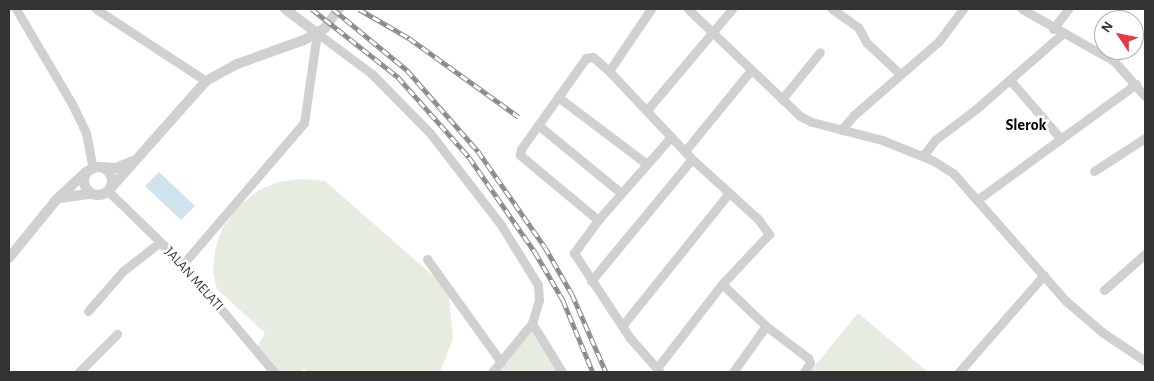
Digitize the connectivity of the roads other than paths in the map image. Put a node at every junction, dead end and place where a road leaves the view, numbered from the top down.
1 (16, 9) edge
2 (96, 9) edge
3 (285, 9) edge
4 (339, 9) edge
5 (651, 9) edge
6 (688, 9) edge
7 (732, 9) edge
8 (832, 9) edge
9 (963, 9) edge
10 (1022, 9) edge
11 (1068, 9) edge
12 (710, 31) junction
13 (317, 32) junction
14 (1058, 32) junction
15 (820, 52) dead end
16 (752, 70) junction
17 (609, 71) junction
18 (900, 74) junction
19 (1010, 80) junction
20 (206, 81) junction
21 (1136, 84) junction
22 (1145, 96) edge
23 (558, 97) junction
24 (782, 99) junction
25 (647, 110) junction
26 (538, 125) junction
27 (841, 130) junction
28 (671, 137) junction
29 (1145, 138) edge
30 (1061, 139) junction
31 (685, 151) junction
32 (923, 156) junction
33 (138, 159) junction
34 (692, 159) junction
35 (647, 164) junction
36 (93, 169) junction
37 (1094, 171) dead end
38 (109, 190) junction
39 (729, 193) junction
40 (90, 194) junction
41 (621, 194) junction
42 (57, 199) junction
43 (978, 200) junction
44 (598, 220) junction
45 (160, 242) junction
46 (1145, 254) edge
47 (9, 258) edge
48 (427, 259) dead end
49 (183, 264) junction
50 (1044, 275) junction
51 (592, 280) junction
52 (722, 284) junction
53 (1104, 290) dead end
54 (88, 311) dead end
55 (532, 323) junction
56 (622, 326) junction
57 (766, 326) junction
58 (117, 334) dead end
59 (1145, 361) edge
60 (501, 362) junction
61 (659, 370) edge
62 (79, 372) edge
63 (274, 372) edge
64 (492, 372) edge
65 (562, 372) edge
66 (733, 372) edge
67 (804, 372) edge
68 (959, 372) edge

1 - 36 street
2 - 20 street
3 - 13 street
4 - 13 street
5 - 17 street
6 - 12 street
7 - 12 street
8 - 18 street
9 - 18 street
10 - 14 street
11 - 14 street
12 - 16 street
12 - 25 street
13 - 20 street
13 - 49 street
13 - 55 street
14 - 19 street
14 - 21 street
15 - 24 street
16 - 24 street
16 - 31 street
17 - 23 street
17 - 25 street
18 - 27 street
19 - 30 street
19 - 32 street
20 - 33 street
21 - 22 street
21 - 30 street
23 - 26 street
23 - 35 street
24 - 27 street
25 - 28 street
26 - 41 street
26 - 44 street
27 - 32 street
28 - 31 street
28 - 35 street
29 - 37 street
30 - 43 street
31 - 34 street
32 - 43 street
33 - 36 street
33 - 38 street
34 - 39 street
34 - 51 street
35 - 41 street
36 - 38 street
36 - 40 street
36 - 42 street
38 - 40 street
38 - 45 street, JALAN MELATI
39 - 52 street
39 - 56 street
40 - 42 street
41 - 44 street
42 - 47 street
43 - 50 street
44 - 51 street
45 - 49 street, JALAN MELATI
45 - 54 street
46 - 53 street
48 - 60 street
49 - 63 street, JALAN MELATI
50 - 59 street
50 - 68 street
51 - 56 street
52 - 57 street
52 - 61 street
55 - 60 street
55 - 65 street
56 - 61 street
57 - 66 street
57 - 67 street
58 - 62 street
60 - 64 street

